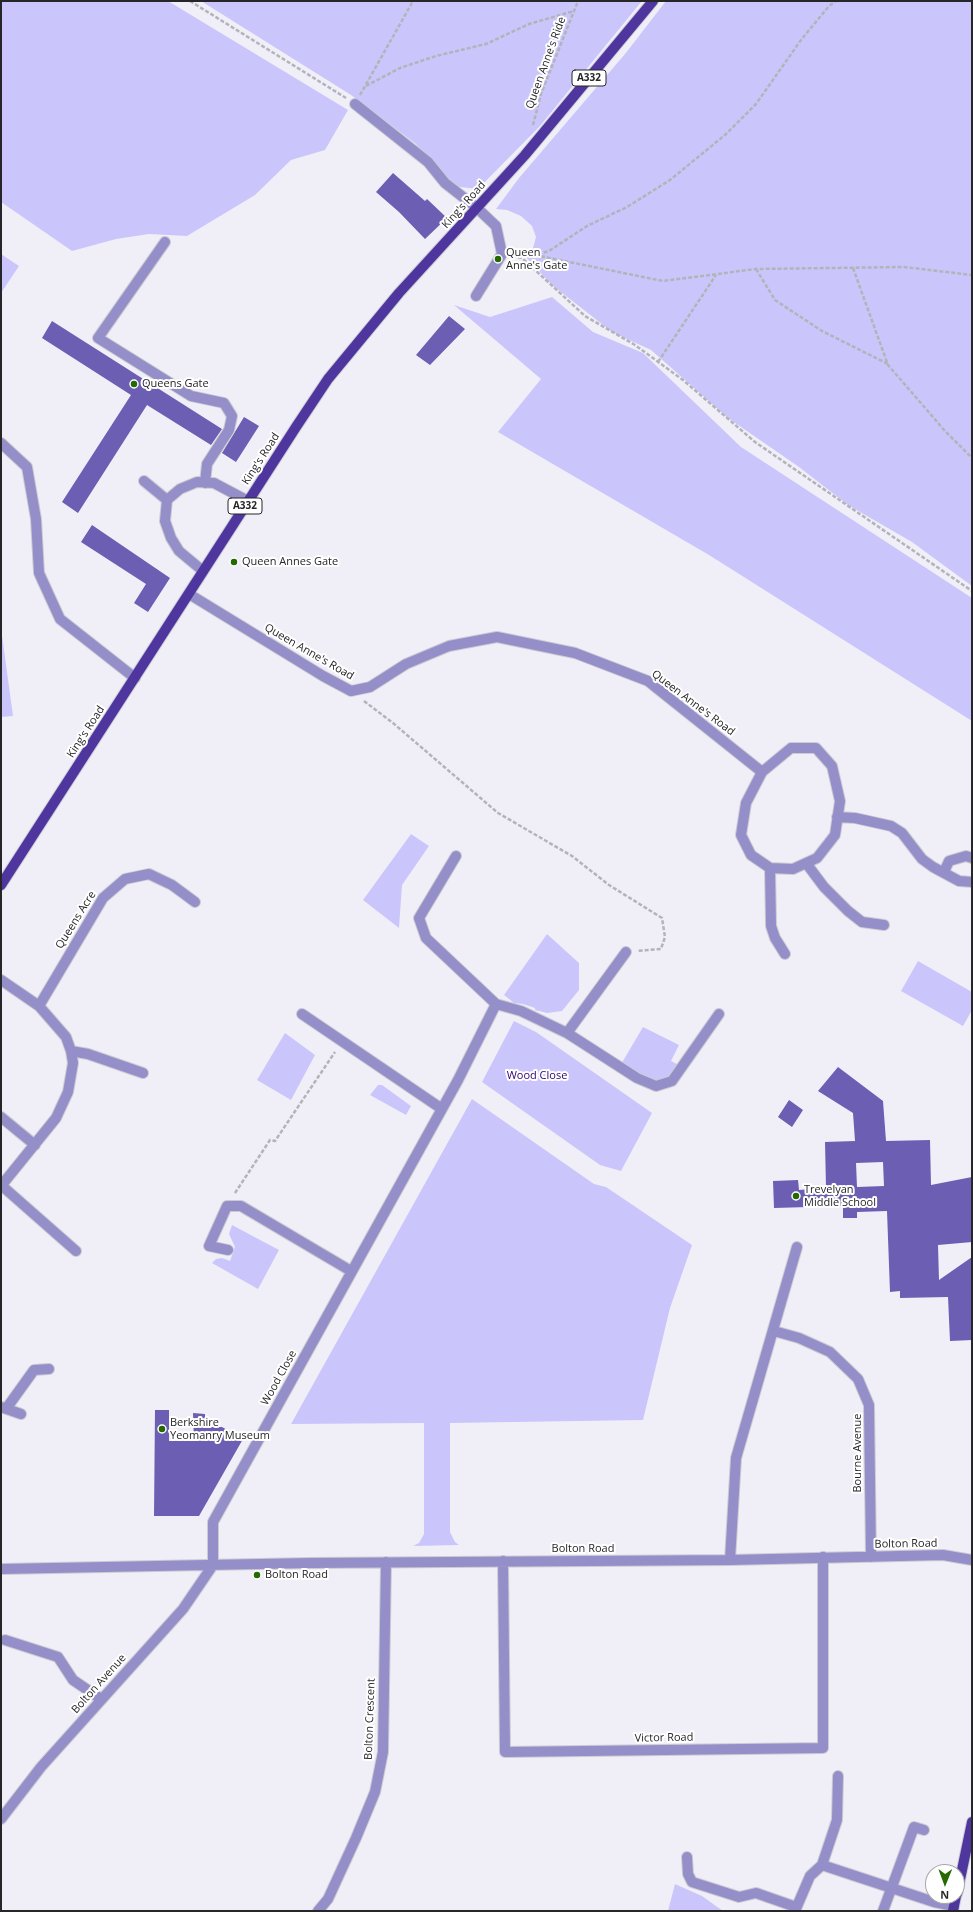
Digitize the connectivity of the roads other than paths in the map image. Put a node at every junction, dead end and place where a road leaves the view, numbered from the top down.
1 (653, 1) edge
2 (355, 104) road end
3 (477, 208) junction
4 (165, 242) dead end
5 (476, 296) dead end
6 (1, 443) edge
7 (144, 481) dead end
8 (205, 483) junction
9 (167, 500) junction
10 (248, 501) junction
11 (203, 571) junction
12 (189, 594) junction
13 (135, 678) junction
14 (762, 772) junction
15 (837, 817) junction
16 (456, 856) dead end
17 (972, 858) edge
18 (806, 863) junction
19 (770, 868) junction
20 (944, 872) junction
21 (972, 882) edge
22 (1, 885) edge
23 (195, 902) dead end
24 (884, 925) dead end
25 (626, 952) road end
26 (785, 954) dead end
27 (1, 980) edge
28 (496, 1004) junction
29 (39, 1006) junction
30 (302, 1014) dead end
31 (719, 1014) dead end
32 (567, 1033) junction
33 (71, 1051) junction
34 (143, 1073) dead end
35 (442, 1109) junction
36 (1, 1118) edge
37 (35, 1145) junction
38 (1, 1186) edge
39 (797, 1247) dead end
40 (228, 1250) dead end
41 (76, 1251) dead end
42 (351, 1271) junction
43 (774, 1331) junction
44 (49, 1369) dead end
45 (3, 1408) edge
46 (21, 1414) dead end
47 (871, 1556) junction
48 (823, 1557) junction
49 (730, 1560) junction
50 (972, 1560) edge
51 (503, 1561) junction
52 (386, 1562) junction
53 (213, 1565) junction
54 (1, 1569) edge
55 (5, 1640) dead end
56 (101, 1699) junction
57 (838, 1776) dead end
58 (1, 1819) edge
59 (972, 1822) edge
60 (924, 1830) dead end
61 (687, 1857) dead end
62 (963, 1864) edge
63 (822, 1865) junction
64 (891, 1889) junction
65 (796, 1909) edge
66 (954, 1909) edge
67 (318, 1911) edge
68 (883, 1911) edge

1 - 3 main road, King's Road / A332
2 - 3 street
3 - 5 street
3 - 10 main road, King's Road / A332
4 - 8 street
6 - 13 street
7 - 9 street
8 - 9 street
8 - 10 street
9 - 11 street
10 - 11 main road, King's Road / A332
11 - 12 main road, King's Road / A332
12 - 13 main road, King's Road / A332
12 - 14 street, Queen Anne's Road
13 - 22 main road, King's Road / A332
14 - 15 street
14 - 19 street
15 - 18 street
15 - 20 street
16 - 28 street
17 - 20 street
18 - 19 street
18 - 24 street
19 - 26 street
20 - 21 street
23 - 29 street, Queens Acre
25 - 32 street
27 - 29 street
28 - 32 street
28 - 35 street, Wood Close
29 - 33 street
30 - 35 street
31 - 32 street
33 - 34 street
33 - 37 street
35 - 42 street, Wood Close
36 - 37 street
37 - 38 street
38 - 41 street
39 - 43 street
40 - 42 street
42 - 53 street, Wood Close
43 - 47 street, Bourne Avenue
43 - 49 street
44 - 45 street
45 - 46 street
47 - 48 street, Bolton Road
47 - 50 street, Bolton Road
48 - 49 street, Bolton Road
48 - 51 street, Victor Road
49 - 51 street, Bolton Road
51 - 52 street, Bolton Road
52 - 53 street, Bolton Road
52 - 67 street, Bolton Crescent
53 - 54 street, Bolton Road
53 - 56 street, Bolton Avenue
55 - 56 street
56 - 58 street, Bolton Avenue
57 - 63 street
59 - 62 main road
60 - 64 street
61 - 65 street
63 - 64 street
63 - 65 street
64 - 66 street
64 - 68 street

